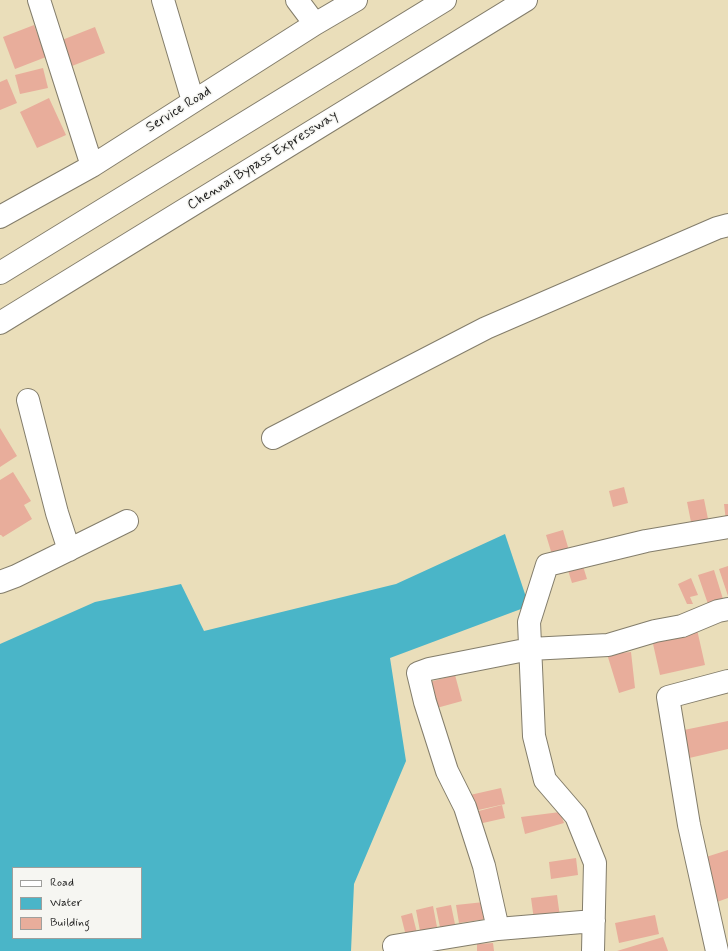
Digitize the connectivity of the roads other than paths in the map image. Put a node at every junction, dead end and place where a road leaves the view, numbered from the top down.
1 (40, 0) edge
2 (163, 0) edge
3 (297, 0) edge
4 (356, 0) edge
5 (445, 0) edge
6 (526, 0) edge
7 (315, 24) junction
8 (193, 101) junction
9 (92, 166) junction
10 (0, 217) edge
11 (728, 225) edge
12 (0, 273) edge
13 (0, 323) edge
14 (28, 400) dead end
15 (273, 438) dead end
16 (127, 521) dead end
17 (728, 527) edge
18 (69, 550) junction
19 (0, 582) edge
20 (728, 609) edge
21 (530, 649) junction
22 (728, 681) edge
23 (594, 921) junction
24 (498, 929) junction
25 (394, 946) dead end
26 (593, 951) edge
27 (717, 951) edge

1 - 9 main road
2 - 8 main road
3 - 7 main road
4 - 7 main road, Service Road
5 - 12 main road
6 - 13 main road, Chennai Bypass Expressway
7 - 8 main road, Service Road
8 - 9 main road, Service Road
9 - 10 main road, Service Road
11 - 15 main road
14 - 18 main road
16 - 18 main road
17 - 21 main road
18 - 19 main road
20 - 21 main road
21 - 23 main road
21 - 24 main road
22 - 27 main road
23 - 24 main road
23 - 26 main road
24 - 25 main road

